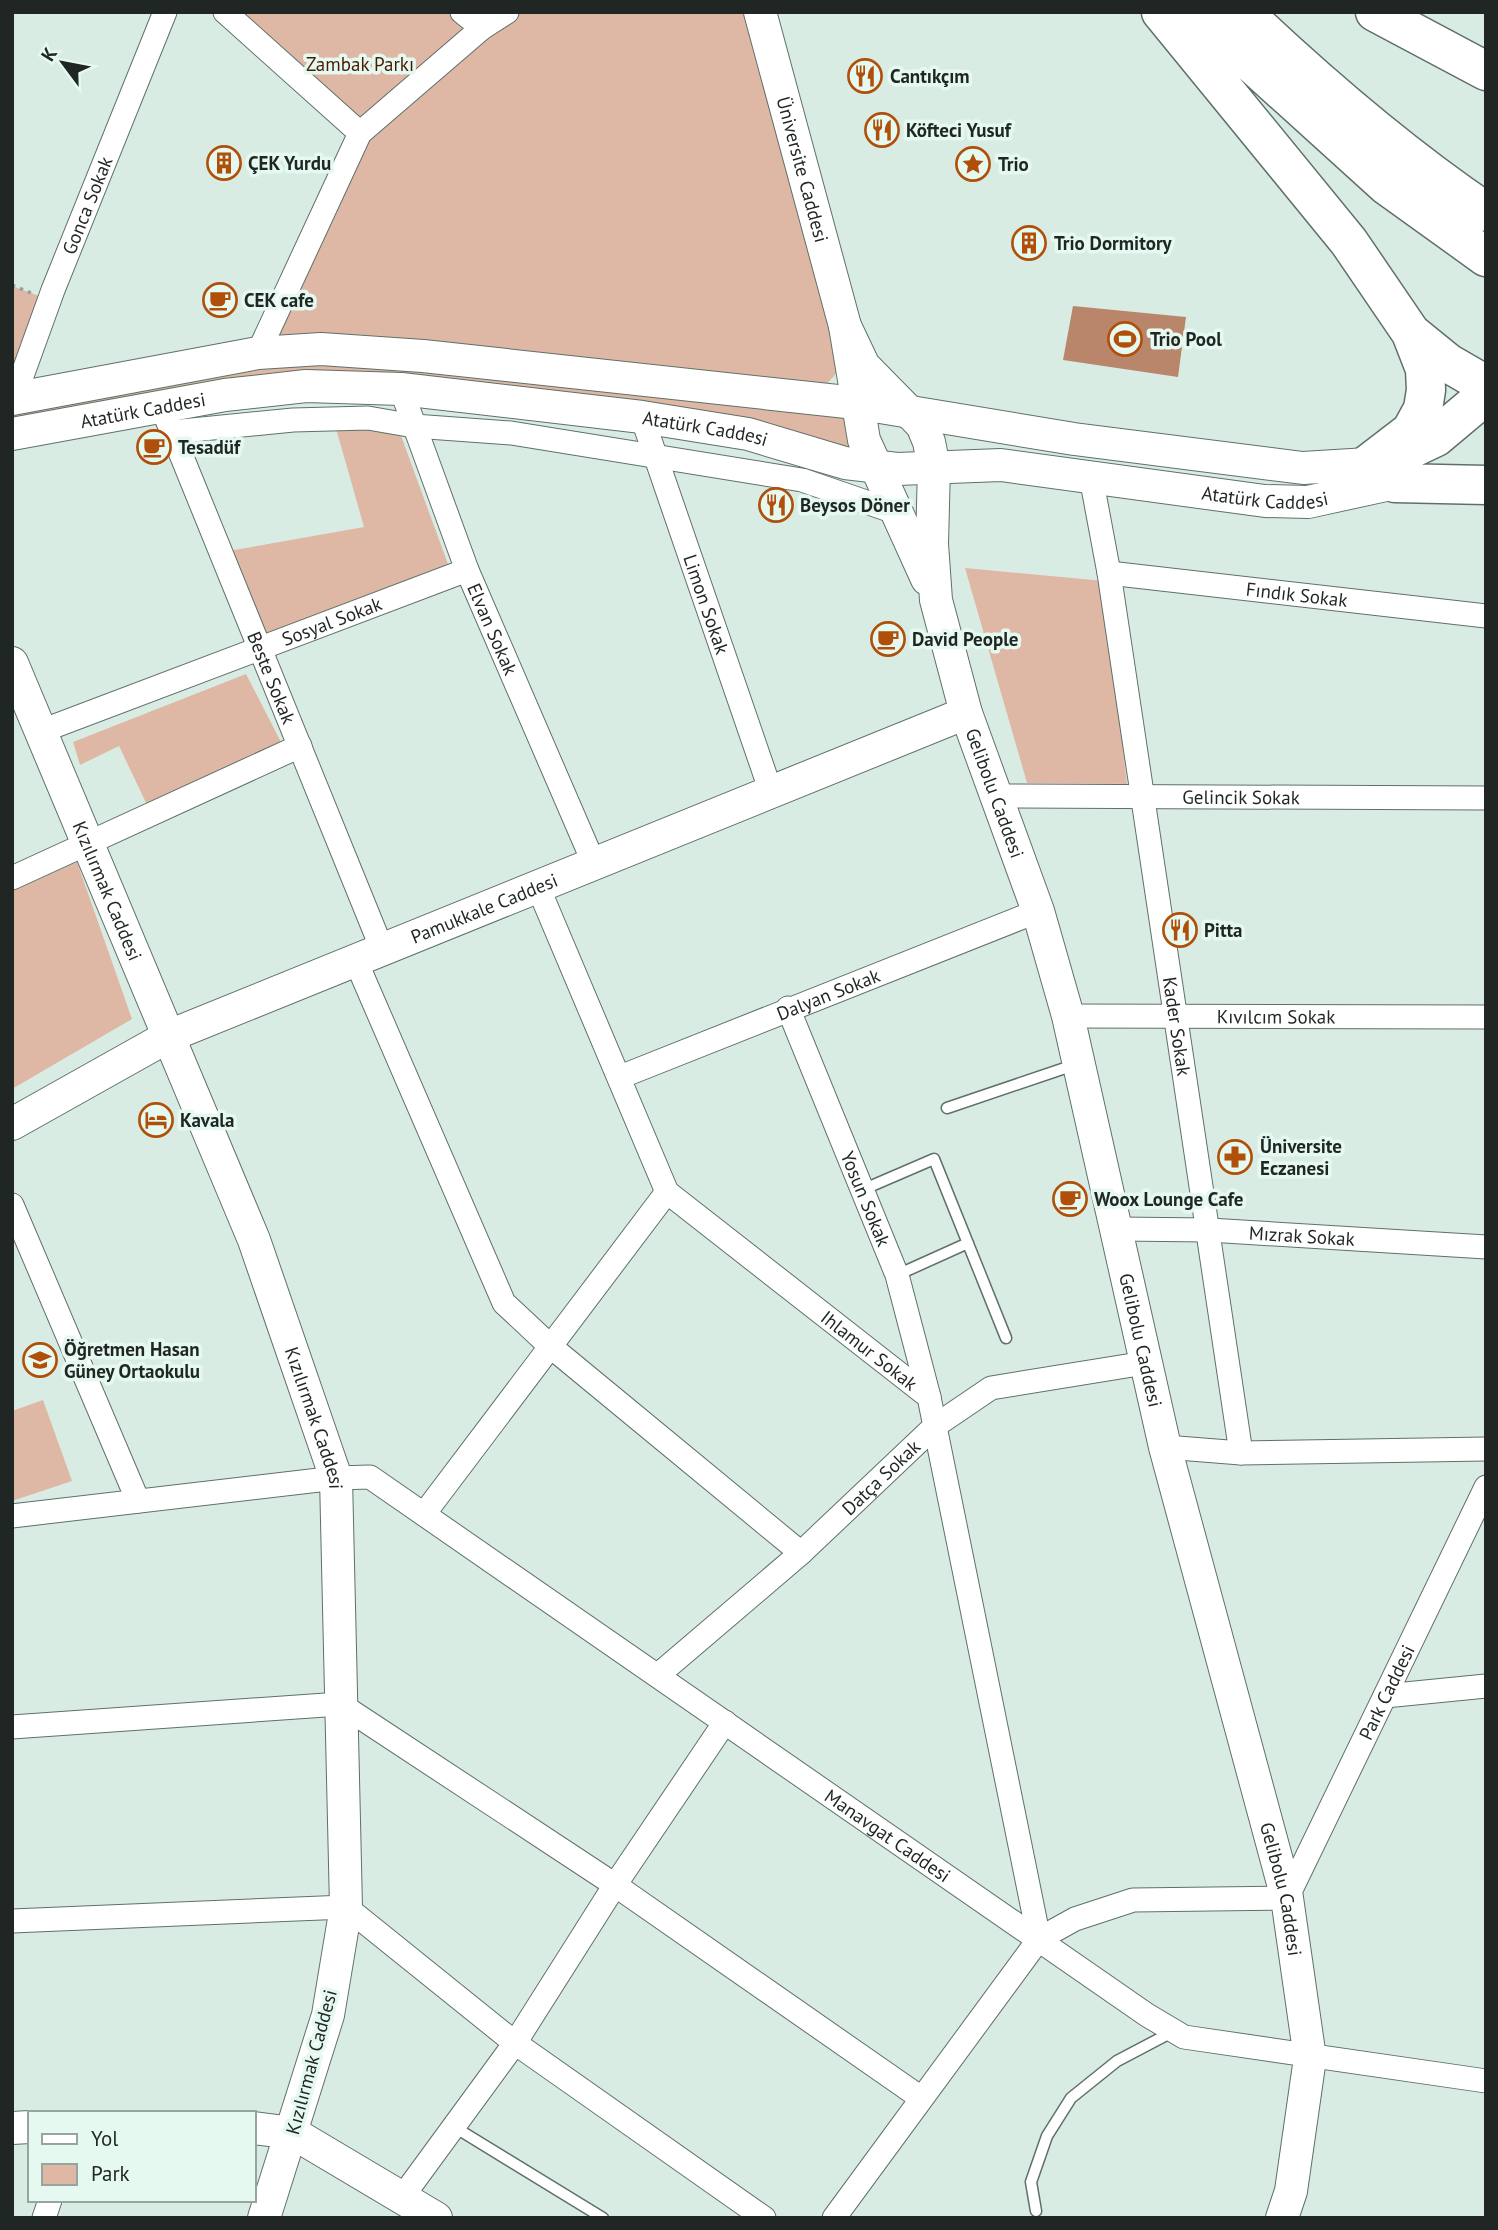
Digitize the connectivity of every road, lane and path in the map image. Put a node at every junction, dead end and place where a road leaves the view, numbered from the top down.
1 (165, 12) edge
2 (225, 12) edge
3 (462, 12) edge
4 (507, 12) edge
5 (761, 12) edge
6 (1161, 12) edge
7 (1195, 12) edge
8 (1243, 12) edge
9 (1375, 12) edge
10 (482, 28) junction
11 (1486, 71) edge
12 (360, 133) junction
13 (1486, 212) edge
14 (1486, 257) edge
15 (845, 326) junction
16 (1411, 333) junction
17 (258, 353) junction
18 (1486, 384) edge
19 (401, 389) junction
20 (1486, 395) edge
21 (13, 398) edge
22 (856, 403) junction
23 (908, 412) junction
24 (642, 417) junction
25 (167, 420) junction
26 (414, 426) junction
27 (1486, 429) edge
28 (12, 434) edge
29 (653, 457) junction
30 (876, 466) junction
31 (934, 467) junction
32 (1381, 473) junction
33 (1091, 477) junction
34 (1486, 485) edge
35 (898, 513) junction
36 (467, 570) junction
37 (1109, 573) junction
38 (936, 600) junction
39 (1486, 616) edge
40 (260, 649) junction
41 (12, 664) edge
42 (966, 713) junction
43 (39, 732) junction
44 (300, 746) junction
45 (771, 792) junction
46 (996, 796) junction
47 (1141, 796) junction
48 (1486, 798) edge
49 (89, 844) junction
50 (595, 866) junction
51 (12, 878) edge
52 (538, 887) junction
53 (1038, 911) junction
54 (369, 954) junction
55 (788, 1008) junction
56 (1068, 1016) junction
57 (1175, 1017) junction
58 (1486, 1017) edge
59 (169, 1036) junction
60 (1079, 1063) junction
61 (620, 1077) junction
62 (947, 1108) dead end
63 (12, 1124) edge
64 (862, 1190) junction
65 (667, 1192) junction
66 (12, 1205) edge
67 (1118, 1229) junction
68 (1209, 1230) junction
69 (968, 1243) junction
70 (1486, 1247) edge
71 (897, 1275) junction
72 (1006, 1338) dead end
73 (550, 1346) junction
74 (1145, 1363) junction
75 (929, 1397) junction
76 (935, 1426) junction
77 (1165, 1447) junction
78 (1486, 1449) edge
79 (1241, 1453) junction
80 (336, 1478) junction
81 (1486, 1487) edge
82 (138, 1501) junction
83 (424, 1514) junction
84 (12, 1516) edge
85 (801, 1553) junction
86 (658, 1675) junction
87 (1486, 1686) edge
88 (1385, 1696) junction
89 (340, 1704) junction
90 (725, 1722) junction
91 (12, 1727) edge
92 (615, 1885) junction
93 (1287, 1898) junction
94 (346, 1906) junction
95 (12, 1921) edge
96 (1039, 1939) junction
97 (1174, 2031) junction
98 (515, 2043) junction
99 (1310, 2058) junction
100 (1486, 2081) edge
101 (921, 2098) junction
102 (256, 2128) edge
103 (456, 2128) junction
104 (293, 2133) junction
105 (403, 2196) junction
106 (1035, 2210) dead end
107 (264, 2218) edge
108 (436, 2218) edge
109 (603, 2218) edge
110 (764, 2218) edge
111 (834, 2218) edge
112 (1282, 2218) edge

1 - 21 street, Gonca Sokak
2 - 12 street
3 - 10 street
4 - 10 street
5 - 15 street, Üniversite Caddesi
6 - 16 highway
7 - 14 highway
8 - 13 highway
9 - 11 highway
10 - 12 street
12 - 17 street
15 - 22 street
15 - 23 street
16 - 18 highway
16 - 32 highway
17 - 21 street, Atatürk Caddesi
17 - 22 street, Atatürk Caddesi
19 - 24 street, Atatürk Caddesi
19 - 25 street, Atatürk Caddesi
19 - 26 street, Elvan Sokak
20 - 32 highway
22 - 23 street, Atatürk Caddesi
22 - 30 street
23 - 31 street, Gelibolu Caddesi
23 - 32 street, Atatürk Caddesi
24 - 29 street, Limon Sokak
24 - 30 street, Atatürk Caddesi
25 - 26 street
25 - 28 street, Atatürk Caddesi
25 - 40 street, Beste Sokak
26 - 29 street
26 - 36 street, Elvan Sokak
27 - 32 highway
29 - 35 street
29 - 45 street, Limon Sokak
30 - 31 street, Atatürk Caddesi
30 - 35 street
31 - 33 street, Atatürk Caddesi
31 - 38 street, Gelibolu Caddesi
32 - 33 street, Atatürk Caddesi
32 - 34 highway
33 - 37 street, Kader Sokak
35 - 38 street
36 - 40 street, Sosyal Sokak
36 - 50 street, Elvan Sokak
37 - 39 street, Fındık Sokak
37 - 47 street, Kader Sokak
38 - 42 street, Gelibolu Caddesi
40 - 43 street, Sosyal Sokak
40 - 44 street, Beste Sokak
41 - 43 street, Kızılırmak Caddesi
42 - 45 street, Pamukkale Caddesi
42 - 46 street, Gelibolu Caddesi
43 - 49 street, Kızılırmak Caddesi
44 - 49 street
44 - 54 street, Beste Sokak
45 - 50 street, Pamukkale Caddesi
46 - 47 street, Gelincik Sokak
46 - 53 street, Gelibolu Caddesi
47 - 48 street, Gelincik Sokak
47 - 57 street, Kader Sokak
49 - 51 street
49 - 59 street, Kızılırmak Caddesi
50 - 52 street, Pamukkale Caddesi
52 - 54 street, Pamukkale Caddesi
52 - 61 street, Ihlamur Sokak
53 - 55 street, Dalyan Sokak
53 - 56 street, Gelibolu Caddesi
54 - 59 street, Pamukkale Caddesi
54 - 73 street, Beste Sokak
55 - 61 street, Dalyan Sokak
55 - 64 street, Yosun Sokak
56 - 57 street, Kıvılcım Sokak
56 - 60 street, Gelibolu Caddesi
57 - 58 street, Kıvılcım Sokak
57 - 68 street, Kader Sokak
59 - 63 street, Pamukkale Caddesi
59 - 80 street, Kızılırmak Caddesi
60 - 62 lane
60 - 67 street, Gelibolu Caddesi
61 - 65 street, Ihlamur Sokak
64 - 69 lane
64 - 71 street, Yosun Sokak
65 - 73 street
65 - 75 street, Ihlamur Sokak
66 - 82 street
67 - 68 street, Mızrak Sokak
67 - 74 street, Gelibolu Caddesi
68 - 70 street, Mızrak Sokak
68 - 79 street, Kader Sokak
69 - 71 lane
69 - 72 lane
71 - 75 street, Yosun Sokak
73 - 83 street
73 - 85 street, Beste Sokak
74 - 76 street, Datça Sokak
74 - 77 street, Gelibolu Caddesi
75 - 76 street, Ihlamur Sokak
76 - 85 street, Datça Sokak
76 - 96 street, Ihlamur Sokak
77 - 79 street
77 - 93 street, Gelibolu Caddesi
78 - 79 street
80 - 82 street, Manavgat Caddesi
80 - 83 street, Manavgat Caddesi
80 - 89 street, Kızılırmak Caddesi
81 - 88 street, Park Caddesi
82 - 84 street, Manavgat Caddesi
83 - 86 street, Manavgat Caddesi
85 - 86 street, Datça Sokak
86 - 90 street, Manavgat Caddesi
87 - 88 street
88 - 93 street, Park Caddesi
89 - 91 street
89 - 92 street
89 - 94 street, Kızılırmak Caddesi
90 - 92 street
90 - 96 street, Manavgat Caddesi
92 - 98 street
92 - 101 street
93 - 96 street
93 - 99 street, Gelibolu Caddesi
94 - 95 street
94 - 98 street
94 - 104 street, Kızılırmak Caddesi
96 - 97 street, Manavgat Caddesi
96 - 101 street
97 - 99 street, Manavgat Caddesi
97 - 106 lane
98 - 103 street
98 - 110 street
99 - 100 street, Manavgat Caddesi
99 - 112 street, Gelibolu Caddesi
101 - 111 street
102 - 104 street
103 - 105 street
103 - 109 lane
104 - 105 street
104 - 107 street, Kızılırmak Caddesi
105 - 108 street

